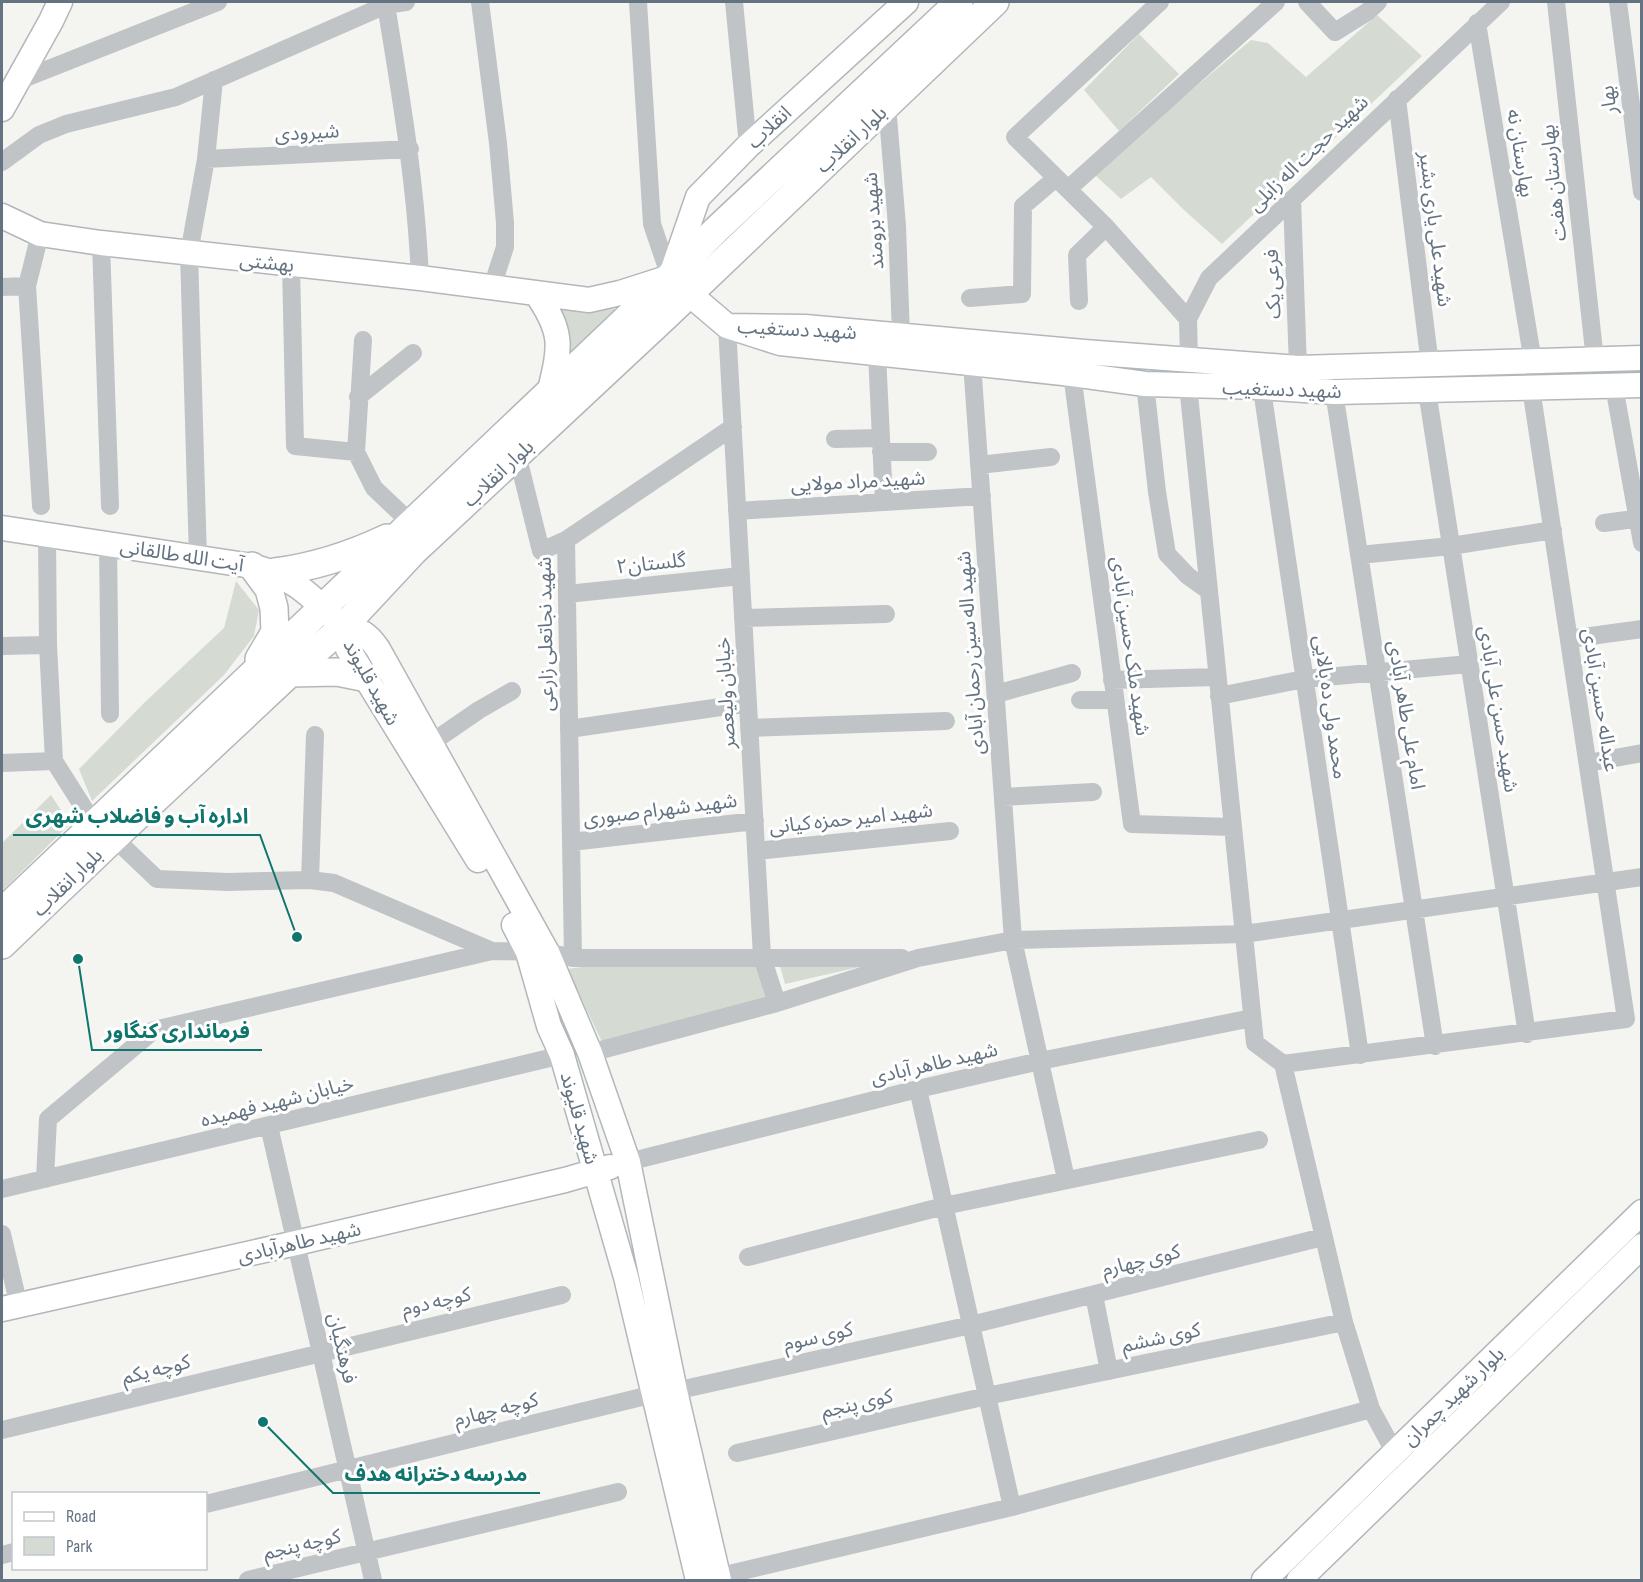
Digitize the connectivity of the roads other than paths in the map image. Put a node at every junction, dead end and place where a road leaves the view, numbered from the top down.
1 (60, 2) edge
2 (218, 2) edge
3 (406, 2) edge
4 (480, 2) edge
5 (638, 2) edge
6 (734, 2) edge
7 (906, 2) edge
8 (959, 2) edge
9 (994, 2) edge
10 (1160, 2) edge
11 (1276, 2) edge
12 (1307, 2) edge
13 (1378, 2) edge
14 (1501, 2) edge
15 (1556, 2) edge
16 (1618, 2) edge
17 (386, 4) junction
18 (200, 5) edge
19 (1477, 23) junction
20 (214, 80) junction
21 (18, 81) junction
22 (1397, 99) junction
23 (887, 105) junction
24 (2, 109) edge
25 (748, 146) junction
26 (410, 149) junction
27 (206, 159) junction
28 (2, 162) edge
29 (1062, 184) junction
30 (1641, 192) edge
31 (1292, 199) junction
32 (2, 216) edge
33 (1106, 227) junction
34 (40, 234) junction
35 (101, 243) junction
36 (189, 253) junction
37 (291, 265) junction
38 (420, 278) junction
39 (27, 286) junction
40 (492, 286) junction
41 (679, 286) junction
42 (2, 287) edge
43 (536, 293) junction
44 (970, 298) dead end
45 (1079, 301) dead end
46 (1188, 319) junction
47 (727, 326) junction
48 (901, 335) junction
49 (363, 340) dead end
50 (413, 353) dead end
51 (877, 354) junction
52 (1641, 358) edge
53 (1189, 359) junction
54 (1595, 360) junction
55 (1533, 362) junction
56 (972, 363) junction
57 (1430, 365) junction
58 (1072, 374) junction
59 (1260, 376) junction
60 (1297, 379) junction
61 (1145, 384) junction
62 (1188, 385) junction
63 (1641, 385) edge
64 (1614, 386) junction
65 (1531, 388) junction
66 (550, 390) junction
67 (1427, 391) junction
68 (1334, 392) junction
69 (358, 397) junction
70 (733, 427) junction
71 (835, 440) dead end
72 (881, 445) junction
73 (928, 452) dead end
74 (356, 453) junction
75 (517, 454) junction
76 (1051, 457) dead end
77 (979, 465) junction
78 (982, 496) junction
79 (884, 502) junction
80 (41, 506) dead end
81 (110, 506) dead end
82 (737, 511) junction
83 (1639, 518) edge
84 (1604, 523) dead end
85 (408, 526) junction
86 (2, 528) edge
87 (1553, 531) junction
88 (47, 535) junction
89 (566, 540) junction
90 (1641, 543) edge
91 (108, 544) junction
92 (1451, 546) junction
93 (1359, 555) junction
94 (198, 558) junction
95 (264, 569) junction
96 (741, 576) junction
97 (1209, 591) junction
98 (567, 594) junction
99 (323, 608) junction
100 (886, 614) dead end
101 (743, 618) junction
102 (343, 627) junction
103 (1641, 629) edge
104 (1569, 639) junction
105 (48, 645) junction
106 (2, 646) edge
107 (1470, 664) junction
108 (290, 673) junction
109 (1072, 673) dead end
110 (1378, 674) junction
111 (1217, 677) junction
112 (249, 678) junction
113 (367, 678) junction
114 (1304, 679) junction
115 (1112, 680) junction
116 (512, 691) dead end
117 (996, 694) junction
118 (1220, 696) junction
119 (1080, 700) dead end
120 (1115, 700) junction
121 (748, 703) junction
122 (110, 714) dead end
123 (946, 721) dead end
124 (749, 728) junction
125 (569, 729) junction
126 (315, 735) dead end
127 (431, 743) junction
128 (1641, 753) edge
129 (54, 761) junction
130 (2, 763) edge
131 (1588, 763) junction
132 (1093, 792) dead end
133 (1003, 797) junction
134 (755, 821) junction
135 (1233, 826) junction
136 (104, 831) junction
137 (950, 831) dead end
138 (571, 842) junction
139 (756, 851) junction
140 (1641, 877) edge
141 (310, 879) junction
142 (1606, 882) junction
143 (1506, 897) junction
144 (1414, 910) junction
145 (2, 912) edge
146 (1340, 921) junction
147 (1244, 934) junction
148 (1013, 940) junction
149 (2, 945) edge
150 (492, 951) junction
151 (538, 952) junction
152 (762, 957) junction
153 (573, 958) junction
154 (918, 958) junction
155 (777, 1003) junction
156 (1252, 1018) junction
157 (1527, 1034) junction
158 (1435, 1046) junction
159 (590, 1053) junction
160 (562, 1055) junction
161 (1360, 1055) junction
162 (1040, 1060) junction
163 (1282, 1064) junction
164 (918, 1089) junction
165 (269, 1126) junction
166 (1259, 1140) dead end
167 (628, 1162) junction
168 (596, 1171) junction
169 (45, 1179) junction
170 (1066, 1179) junction
171 (2, 1189) edge
172 (944, 1206) junction
173 (1641, 1212) edge
174 (2, 1234) edge
175 (1323, 1238) junction
176 (296, 1243) junction
177 (1641, 1246) edge
178 (748, 1257) dead end
179 (562, 1295) dead end
180 (1094, 1295) junction
181 (10, 1308) edge
182 (1344, 1322) junction
183 (971, 1325) junction
184 (321, 1353) junction
185 (1109, 1371) junction
186 (665, 1393) junction
187 (987, 1396) junction
188 (1371, 1409) junction
189 (2, 1430) edge
190 (737, 1453) dead end
191 (1395, 1453) junction
192 (348, 1469) junction
193 (618, 1492) dead end
194 (207, 1504) edge
195 (1012, 1507) junction
196 (367, 1552) junction
197 (709, 1580) edge
198 (248, 1581) edge
199 (374, 1581) edge
200 (1264, 1581) edge
201 (1299, 1581) edge

1 - 21 main road
2 - 18 street
3 - 17 street
4 - 40 street
5 - 41 street
6 - 25 street
7 - 25 main road, انقلاب
8 - 41 main road, بلوار انقلاب
9 - 23 main road, بلوار انقلاب
10 - 29 street
11 - 29 street
12 - 13 street
14 - 19 street, شهید حجت اله زابلی
15 - 54 street, بهارستان هفت
16 - 30 street, بهار
17 - 20 street
17 - 26 street
18 - 21 street
19 - 22 street, شهید حجت اله زابلی
19 - 55 street, بهارستان نه
20 - 27 street
20 - 28 street
21 - 24 main road
22 - 31 street, شهید حجت اله زابلی
22 - 57 street, شهید علی یاری بشیر
23 - 41 main road, بلوار انقلاب
23 - 48 street, شهید برومند
25 - 41 main road, انقلاب
26 - 27 street, شیرودی
26 - 38 street
27 - 36 street
29 - 33 street
29 - 44 street
31 - 46 street, شهید حجت اله زابلی
31 - 60 street, فرعی یک
32 - 34 main road, بهشتی
33 - 45 street
33 - 46 street
34 - 35 main road, بهشتی
34 - 39 street
35 - 36 main road, بهشتی
35 - 81 street
36 - 37 main road, بهشتی
36 - 94 street
37 - 38 main road, بهشتی
37 - 74 street
38 - 40 main road, بهشتی
39 - 42 street
39 - 80 street
40 - 43 main road, بهشتی
41 - 43 main road, بهشتی
41 - 47 main road
41 - 66 main road, بلوار انقلاب
41 - 75 main road, بلوار انقلاب
43 - 66 main road
46 - 53 street, شهید حجت اله زابلی
47 - 48 main road, شهید دستغیب
47 - 51 main road, شهید دستغیب
47 - 70 street
48 - 53 main road, شهید دستغیب
49 - 69 street
50 - 69 street
51 - 56 main road, شهید دستغیب
51 - 72 street
52 - 54 main road, شهید دستغیب
53 - 59 main road, شهید دستغیب
53 - 62 main road
54 - 55 main road, شهید دستغیب
55 - 57 main road, شهید دستغیب
56 - 58 main road, شهید دستغیب
56 - 77 street, شهید اله سین رحمان آبادی
57 - 60 main road, شهید دستغیب
58 - 61 main road, شهید دستغیب
58 - 115 street, شهید ملک حسین آبادی
59 - 60 main road, شهید دستغیب
59 - 62 main road, شهید دستغیب
59 - 114 street, محمد ولی ده بالایی
60 - 68 main road, شهید دستغیب
61 - 62 main road, شهید دستغیب
61 - 97 street
62 - 97 street
63 - 64 main road, شهید دستغیب
64 - 65 main road, شهید دستغیب
64 - 83 street
65 - 67 main road, شهید دستغیب
65 - 87 street, عبداله حسین آبادی
66 - 85 main road, بلوار انقلاب
67 - 68 main road, شهید دستغیب
67 - 92 street, شهید حسن علی آبادی
68 - 93 street, امام علی طاهر آبادی
69 - 74 street
70 - 82 street, خیابان ولیعصر
70 - 89 street, شهید نجاتعلی زارعی
71 - 72 street
72 - 73 street
72 - 79 street
74 - 85 street
75 - 89 street
75 - 102 main road, بلوار انقلاب
76 - 77 street
77 - 78 street, شهید اله سین رحمان آبادی
78 - 79 street, شهید مراد مولایی
78 - 117 street, شهید اله سین رحمان آبادی
79 - 82 street, شهید مراد مولایی
82 - 96 street, خیابان ولیعصر
83 - 84 street
83 - 90 street
85 - 95 main road
85 - 99 main road, بلوار انقلاب
86 - 88 main road, آیت الله طالقانی
87 - 92 street
87 - 104 street, عبداله حسین آبادی
88 - 91 main road, آیت الله طالقانی
88 - 105 street
89 - 98 street, شهید نجاتعلی زارعی
91 - 94 main road, آیت الله طالقانی
91 - 122 street
92 - 93 street
92 - 107 street, شهید حسن علی آبادی
93 - 110 street, امام علی طاهر آبادی
94 - 95 main road, آیت الله طالقانی
95 - 99 main road, آیت الله طالقانی
95 - 112 main road
96 - 98 street, گلستان۲
96 - 101 street, خیابان ولیعصر
97 - 111 street
98 - 125 street, شهید نجاتعلی زارعی
99 - 102 main road, آیت الله طالقانی
99 - 112 main road, بلوار انقلاب
100 - 101 street
101 - 121 street, خیابان ولیعصر
102 - 108 main road, بلوار انقلاب
102 - 113 main road, شهید قلیوند
102 - 127 main road, شهید قلیوند
103 - 104 street
104 - 131 street, عبداله حسین آبادی
105 - 106 street
105 - 129 street
107 - 110 street
107 - 143 street, شهید حسن علی آبادی
108 - 113 main road
108 - 136 main road, بلوار انقلاب
109 - 117 street
110 - 114 street
110 - 144 street, امام علی طاهر آبادی
111 - 115 street
111 - 118 street
112 - 136 main road, بلوار انقلاب
113 - 151 main road, شهید قلیوند
114 - 118 street
114 - 146 street, محمد ولی ده بالایی
115 - 120 street, شهید ملک حسین آبادی
116 - 127 street
117 - 133 street, شهید اله سین رحمان آبادی
118 - 135 street
119 - 120 street
120 - 135 street, شهید ملک حسین آبادی
121 - 124 street, خیابان ولیعصر
121 - 125 street
123 - 124 street
124 - 134 street, خیابان ولیعصر
125 - 138 street, شهید نجاتعلی زارعی
126 - 141 street
127 - 151 main road, شهید قلیوند
128 - 131 street
129 - 130 street
129 - 136 street
131 - 142 street, عبداله حسین آبادی
132 - 133 street
133 - 148 street, شهید اله سین رحمان آبادی
134 - 138 street, شهید شهرام صبوری
134 - 139 street, خیابان ولیعصر
135 - 147 street
136 - 141 street
136 - 145 main road, بلوار انقلاب
136 - 149 main road, بلوار انقلاب
137 - 139 street, شهید امیر حمزه کیانی
138 - 153 street, شهید نجاتعلی زارعی
139 - 152 street, خیابان ولیعصر
140 - 142 street
141 - 150 street
142 - 143 street
142 - 157 street, عبداله حسین آبادی
143 - 144 street
143 - 157 street, شهید حسن علی آبادی
144 - 146 street
144 - 158 street, امام علی طاهر آبادی
146 - 147 street
146 - 161 street, محمد ولی ده بالایی
147 - 148 street
147 - 156 street
148 - 154 street
148 - 162 street, شهید اله سین رحمان آبادی
150 - 151 street
150 - 169 street
151 - 153 street
151 - 159 main road, شهید قلیوند
151 - 160 main road, شهید قلیوند
152 - 153 street
152 - 154 street
152 - 155 street, خیابان ولیعصر
154 - 155 street
155 - 159 street
156 - 162 street, شهید طاهر آبادی
156 - 163 street
157 - 158 street
158 - 161 street
159 - 160 main road
159 - 167 main road, شهید قلیوند
160 - 165 street, خیابان شهید فهمیده
160 - 168 main road, شهید قلیوند
161 - 163 street
162 - 164 street, شهید طاهر آبادی
162 - 170 street, شهید اله سین رحمان آبادی
163 - 175 street
164 - 167 street, شهید طاهر آبادی
164 - 172 street
165 - 169 street, خیابان شهید فهمیده
165 - 176 street, فرهنگیان
166 - 170 street
167 - 168 main road, شهید طاهرآبادی
167 - 186 main road, شهید قلیوند
168 - 176 main road, شهید طاهرآبادی
168 - 186 main road, شهید قلیوند
169 - 171 street, خیابان شهید فهمیده
170 - 172 street
172 - 178 street
172 - 183 street
173 - 191 main road, بلوار شهید چمران
174 - 181 street
175 - 180 street, کوی چهارم
175 - 182 street
176 - 181 main road, شهید طاهرآبادی
176 - 184 street, فرهنگیان
177 - 201 main road, بلوار شهید چمران
179 - 184 street, کوچه دوم
180 - 183 street, کوی چهارم
180 - 185 street
182 - 185 street, کوی ششم
182 - 188 street
183 - 186 street, کوی سوم
183 - 187 street
184 - 189 street, کوچه یکم
184 - 192 street, فرهنگیان
185 - 187 street, کوی ششم
186 - 192 street, کوچه چهارم
186 - 197 main road, شهید قلیوند
187 - 190 street, کوی پنجم
187 - 195 street
188 - 191 street
188 - 195 street
191 - 200 main road, بلوار شهید چمران
192 - 194 street, کوچه چهارم
192 - 196 street, فرهنگیان
193 - 196 street, کوچه پنجم
195 - 197 street
196 - 198 street, کوچه پنجم
196 - 199 street, فرهنگیان

